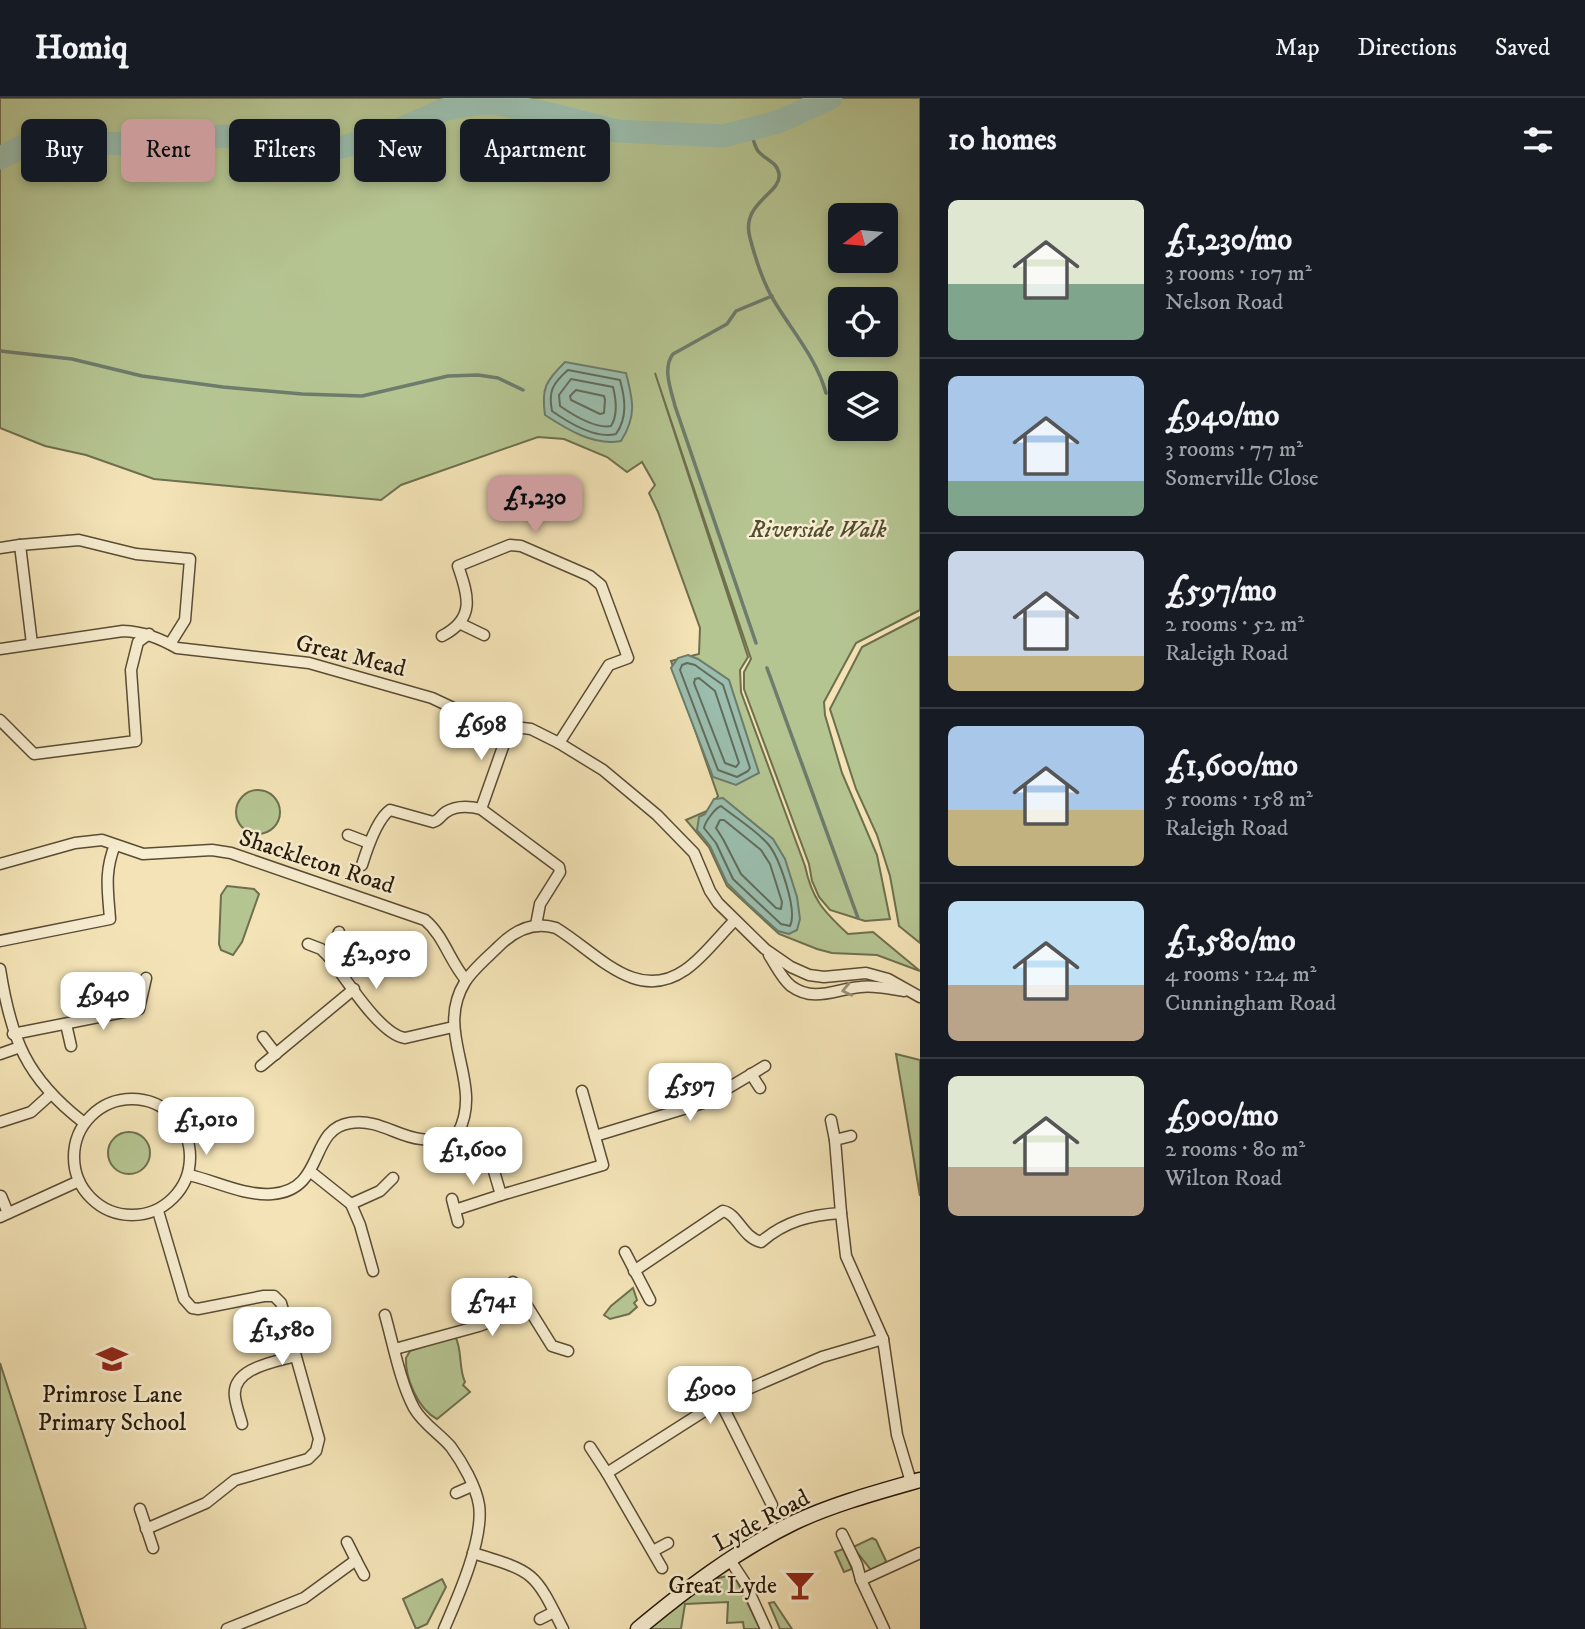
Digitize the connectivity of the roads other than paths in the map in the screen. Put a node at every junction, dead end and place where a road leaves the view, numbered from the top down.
1 (20, 545) junction
2 (0, 548) edge
3 (461, 624) junction
4 (149, 634) junction
5 (484, 635) dead end
6 (442, 636) dead end
7 (32, 644) junction
8 (170, 644) junction
9 (0, 649) edge
10 (0, 720) edge
11 (510, 727) junction
12 (559, 743) junction
13 (481, 809) junction
14 (348, 835) dead end
15 (369, 843) junction
16 (115, 845) junction
17 (0, 864) edge
18 (362, 865) dead end
19 (735, 920) junction
20 (536, 925) junction
21 (339, 932) dead end
22 (0, 941) edge
23 (308, 944) dead end
24 (765, 949) junction
25 (329, 957) junction
26 (0, 970) edge
27 (146, 978) dead end
28 (466, 980) junction
29 (354, 989) junction
30 (917, 995) edge
31 (3, 1004) edge
32 (66, 1024) junction
33 (453, 1027) junction
34 (13, 1034) junction
35 (263, 1037) dead end
36 (71, 1046) dead end
37 (20, 1047) junction
38 (0, 1054) edge
39 (276, 1054) junction
40 (261, 1066) dead end
41 (765, 1066) dead end
42 (751, 1074) junction
43 (760, 1088) dead end
44 (582, 1091) dead end
45 (51, 1094) junction
46 (831, 1120) dead end
47 (0, 1122) edge
48 (83, 1122) junction
49 (458, 1133) junction
50 (595, 1136) junction
51 (851, 1136) dead end
52 (835, 1140) junction
53 (311, 1172) junction
54 (189, 1175) junction
55 (393, 1178) dead end
56 (79, 1181) junction
57 (501, 1195) junction
58 (1, 1196) edge
59 (351, 1204) junction
60 (158, 1211) junction
61 (841, 1213) junction
62 (4, 1215) edge
63 (458, 1222) dead end
64 (625, 1252) dead end
65 (373, 1271) dead end
66 (634, 1271) junction
67 (513, 1282) dead end
68 (649, 1300) dead end
69 (524, 1301) junction
70 (385, 1315) dead end
71 (883, 1339) junction
72 (395, 1349) junction
73 (568, 1351) dead end
74 (295, 1356) junction
75 (720, 1401) junction
76 (242, 1424) dead end
77 (590, 1447) dead end
78 (607, 1473) junction
79 (915, 1481) edge
80 (775, 1483) dead end
81 (472, 1486) junction
82 (764, 1490) junction
83 (456, 1493) dead end
84 (772, 1505) dead end
85 (140, 1509) dead end
86 (146, 1529) junction
87 (842, 1534) dead end
88 (348, 1542) dead end
89 (668, 1543) dead end
90 (153, 1548) dead end
91 (653, 1551) junction
92 (473, 1553) junction
93 (920, 1553) edge
94 (356, 1560) junction
95 (730, 1560) junction
96 (662, 1568) dead end
97 (363, 1575) dead end
98 (862, 1580) junction
99 (554, 1612) junction
100 (540, 1619) dead end
101 (227, 1629) edge
102 (444, 1629) edge
103 (563, 1629) edge
104 (638, 1629) edge
105 (766, 1629) edge
106 (884, 1629) edge

1 - 2 street
1 - 7 street
1 - 8 street
3 - 5 street
3 - 6 street
3 - 12 street
4 - 7 street, Great Mead
4 - 8 street, Great Mead
4 - 10 street
7 - 9 street, Great Mead
8 - 11 street, Great Mead
11 - 12 street, Great Mead
11 - 13 street
12 - 19 street, Great Mead
13 - 15 street
13 - 20 street
14 - 15 street
15 - 18 street
16 - 17 street, Shackleton Road
16 - 22 street
16 - 28 street, Shackleton Road
19 - 20 street
19 - 24 street, Great Mead
20 - 28 street
21 - 25 street
23 - 25 street
24 - 30 street, Great Mead
30 -> 24 street, Great Mead
25 - 29 street
26 - 31 street
27 - 32 street
28 - 33 street
29 - 33 street
29 - 39 street
31 - 34 street
32 - 34 street
32 - 36 street
33 - 49 street
34 - 37 street
35 - 39 street
37 - 38 street
37 - 45 street
39 - 40 street
41 - 42 street
42 - 43 street
42 - 50 street
44 - 50 street
45 - 47 street
45 - 48 street
46 - 52 street
48 - 54 street
48 - 56 street
49 - 53 street
49 - 57 street
50 - 57 street
51 - 52 street
52 - 61 street
53 - 54 street
53 - 59 street
54 - 60 street
55 - 59 street
56 - 60 street
56 - 62 street
57 - 63 street
58 - 62 street
59 - 65 street
60 - 74 street
61 - 66 street
61 - 71 street
64 - 66 street
66 - 68 street
67 - 69 street
69 - 72 street
69 - 73 street
70 - 72 street
71 - 75 street
71 - 79 street
72 - 81 street
74 - 76 street
74 - 86 street
75 - 78 street
75 - 82 street
77 - 78 street
78 - 91 street
79 - 95 street, Lyde Road
80 - 82 street
81 - 83 street
81 - 92 street
82 - 84 street
85 - 86 street
86 - 90 street
87 - 98 street
88 - 94 street
89 - 91 street
91 - 96 street
92 - 99 street
92 - 102 street
93 - 98 street
94 - 97 street
94 - 101 street
95 - 104 street, Lyde Road
95 - 105 street
98 - 106 street
99 - 100 street
99 - 103 street

